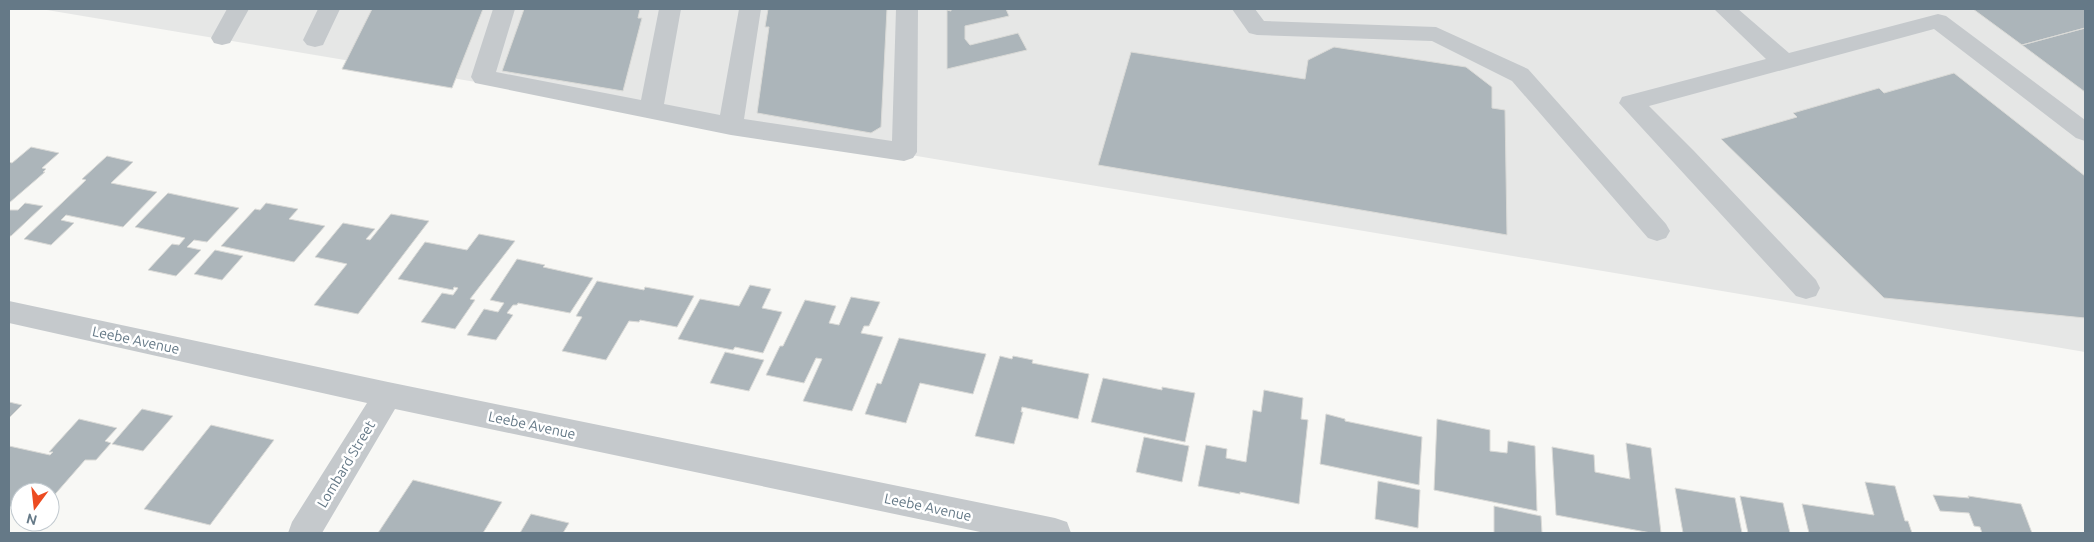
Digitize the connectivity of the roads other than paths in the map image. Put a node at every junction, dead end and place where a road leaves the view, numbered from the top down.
1 (238, 9) edge
2 (329, 9) edge
3 (504, 9) edge
4 (670, 9) edge
5 (750, 9) edge
6 (907, 9) edge
7 (1243, 9) edge
8 (1725, 9) edge
9 (222, 38) dead end
10 (314, 40) dead end
11 (1783, 61) junction
12 (651, 110) junction
13 (731, 126) junction
14 (2085, 132) edge
15 (1656, 231) dead end
16 (1806, 288) dead end
17 (9, 312) edge
18 (388, 395) junction
19 (304, 533) edge
20 (1055, 533) edge

1 - 9 street
2 - 10 street
3 - 12 street
4 - 12 street
5 - 13 street
6 - 13 street
7 - 15 street
8 - 11 street
11 - 14 street
11 - 16 street
12 - 13 street
17 - 18 street, Leebe Avenue
18 - 19 street, Lombard Street
18 - 20 street, Leebe Avenue

